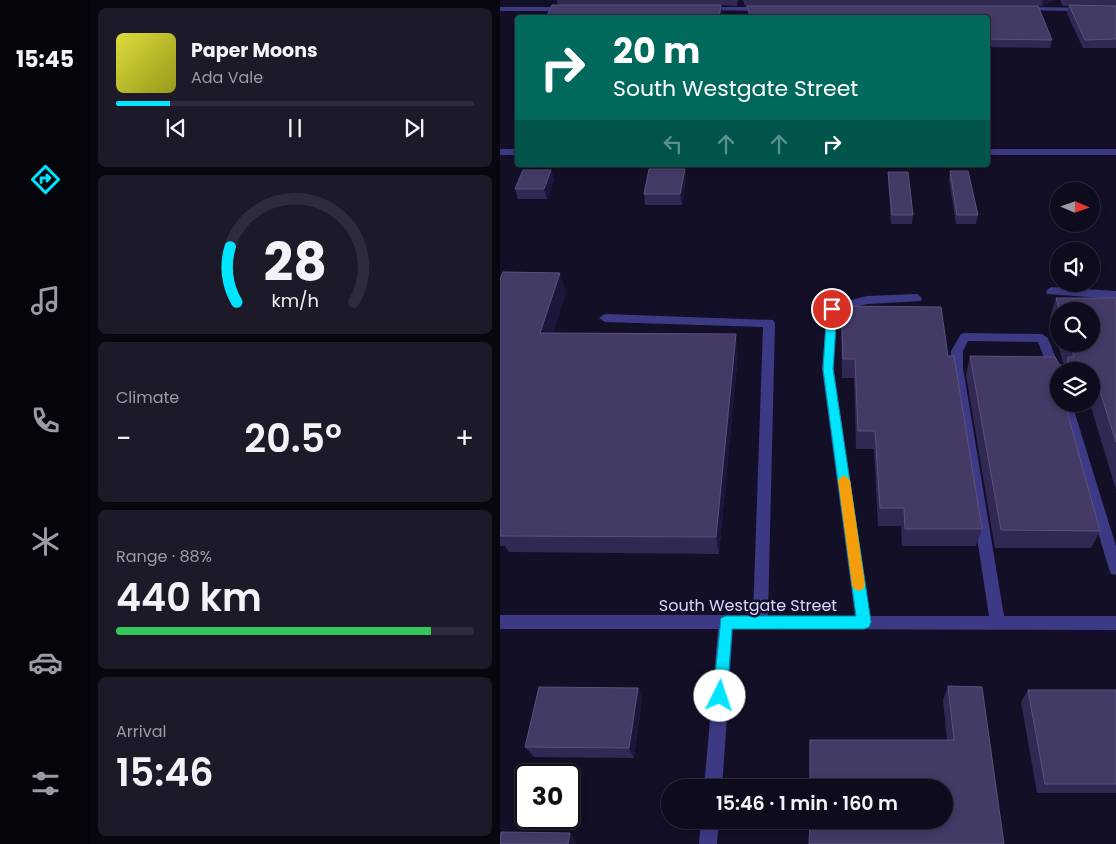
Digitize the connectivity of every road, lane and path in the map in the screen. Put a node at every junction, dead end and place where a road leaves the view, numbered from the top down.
1 (500, 9) edge
2 (580, 9) edge
3 (699, 9) edge
4 (768, 9) edge
5 (1017, 10) edge
6 (1116, 10) edge
7 (500, 152) edge
8 (515, 152) edge
9 (990, 152) edge
10 (1116, 152) edge
11 (1067, 292) edge
12 (1116, 295) edge
13 (917, 298) dead end
14 (605, 318) dead end
15 (1051, 362) edge
16 (1068, 412) edge
17 (1116, 569) edge
18 (500, 622) edge
19 (726, 622) junction
20 (760, 622) junction
21 (864, 622) junction
22 (998, 623) junction
23 (1116, 623) edge
24 (714, 779) edge
25 (709, 829) edge
26 (708, 844) edge

1 - 2 street
3 - 4 street
5 - 6 street
7 - 8 street
9 - 10 street
11 - 12 street
13 - 21 street
14 - 20 street
15 - 22 street
16 - 17 street
18 - 19 street, South Westgate Street
19 - 20 street, South Westgate Street
19 - 24 street
20 - 21 street, South Westgate Street
21 - 22 street, South Westgate Street
22 - 23 street, South Westgate Street
25 - 26 street

